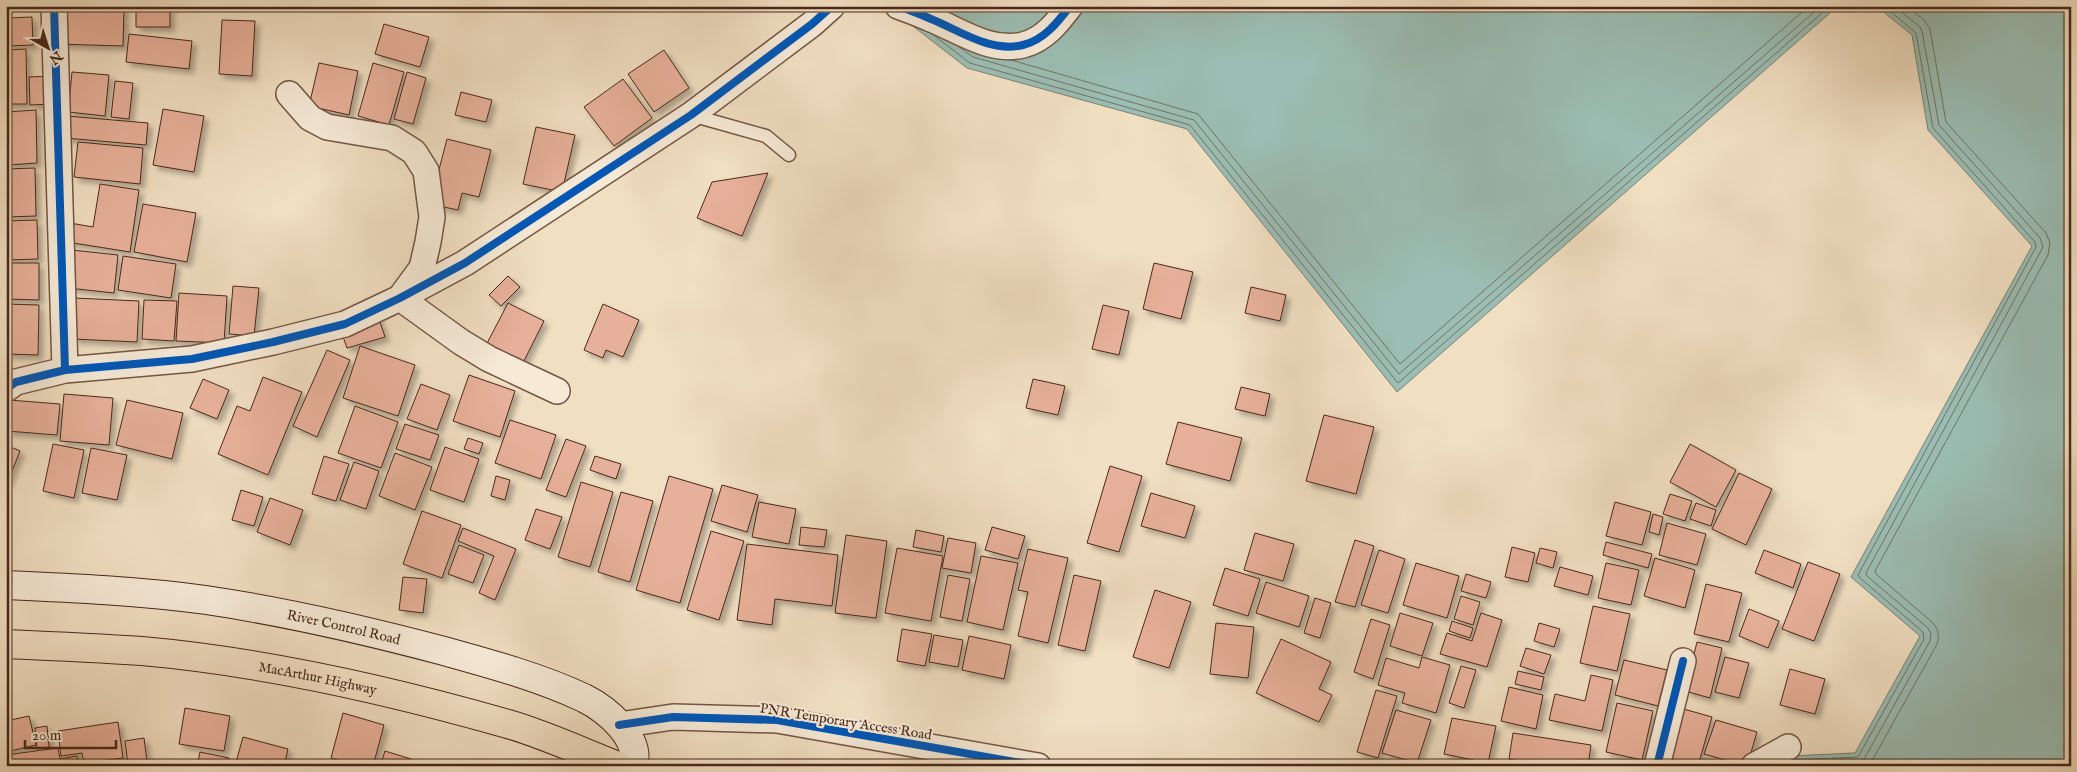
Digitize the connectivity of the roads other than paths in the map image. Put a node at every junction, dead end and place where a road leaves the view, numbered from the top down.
1 (54, 6) edge
2 (832, 6) edge
3 (898, 6) edge
4 (1070, 6) edge
5 (289, 94) dead end
6 (691, 115) junction
7 (790, 155) dead end
8 (400, 298) junction
9 (66, 370) junction
10 (6, 389) edge
11 (557, 391) dead end
12 (6, 585) edge
13 (6, 644) edge
14 (1683, 661) dead end
15 (618, 725) junction
16 (1788, 747) dead end
17 (618, 766) edge
18 (633, 766) edge
19 (1038, 766) edge
20 (1657, 766) edge
21 (1754, 766) edge

1 - 9 street
2 - 6 street
3 - 4 street
5 - 8 street
6 - 7 lane
6 - 8 street
8 - 9 street
8 - 11 street
9 - 10 street
12 - 15 main road, River Control Road
13 - 17 highway, MacArthur Highway
14 - 20 street
15 - 18 main road, River Control Road
15 - 19 street, PNR Temporary Access Road
16 - 21 street

